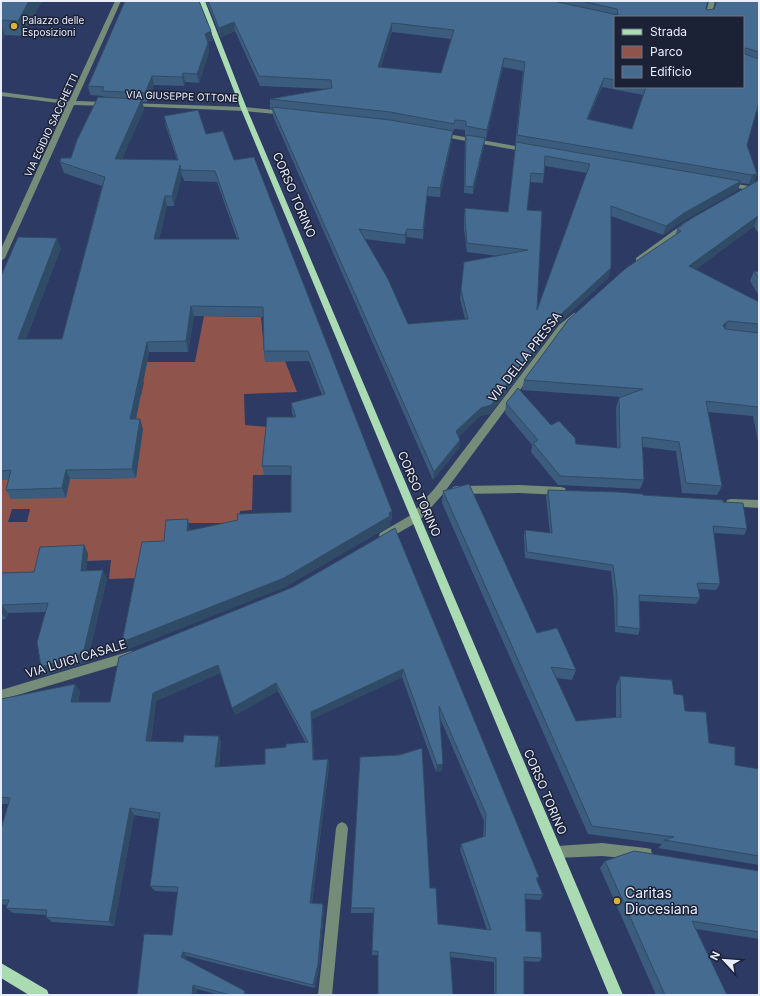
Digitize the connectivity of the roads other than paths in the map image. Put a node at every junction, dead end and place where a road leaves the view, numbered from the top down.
1 (118, 1) edge
2 (202, 1) edge
3 (712, 1) edge
4 (708, 16) edge
5 (1, 94) edge
6 (72, 103) junction
7 (244, 108) junction
8 (298, 115) edge
9 (434, 133) edge
10 (532, 151) edge
11 (720, 183) edge
12 (759, 185) edge
13 (749, 188) junction
14 (736, 196) edge
15 (698, 218) edge
16 (1, 258) edge
17 (633, 264) edge
18 (580, 311) edge
19 (439, 491) junction
20 (571, 491) edge
21 (718, 502) edge
22 (759, 504) edge
23 (415, 518) junction
24 (376, 541) edge
25 (141, 652) edge
26 (1, 695) edge
27 (342, 828) dead end
28 (557, 852) junction
29 (655, 855) edge
30 (1, 970) edge
31 (42, 995) edge
32 (325, 995) edge
33 (616, 995) edge

1 - 6 street, VIA EGIDIO SACCHETTI
2 - 7 main road, CORSO TORINO
3 - 4 street
5 - 6 street, VIA GIUSEPPE OTTONE
6 - 7 street, VIA GIUSEPPE OTTONE
6 - 16 street, VIA EGIDIO SACCHETTI
7 - 8 street, VIA GIUSEPPE OTTONE
7 - 23 main road, CORSO TORINO
9 - 10 street
11 - 13 street
12 - 13 street
13 - 14 street
15 - 17 street
18 - 19 street, VIA DELLA PRESSA
19 - 20 street
19 - 23 street, VIA DELLA PRESSA
21 - 22 street
23 - 24 street
23 - 28 main road, CORSO TORINO
25 - 26 street, VIA LUIGI CASALE
27 - 32 street
28 - 29 street
28 - 33 main road, CORSO TORINO
30 - 31 main road

